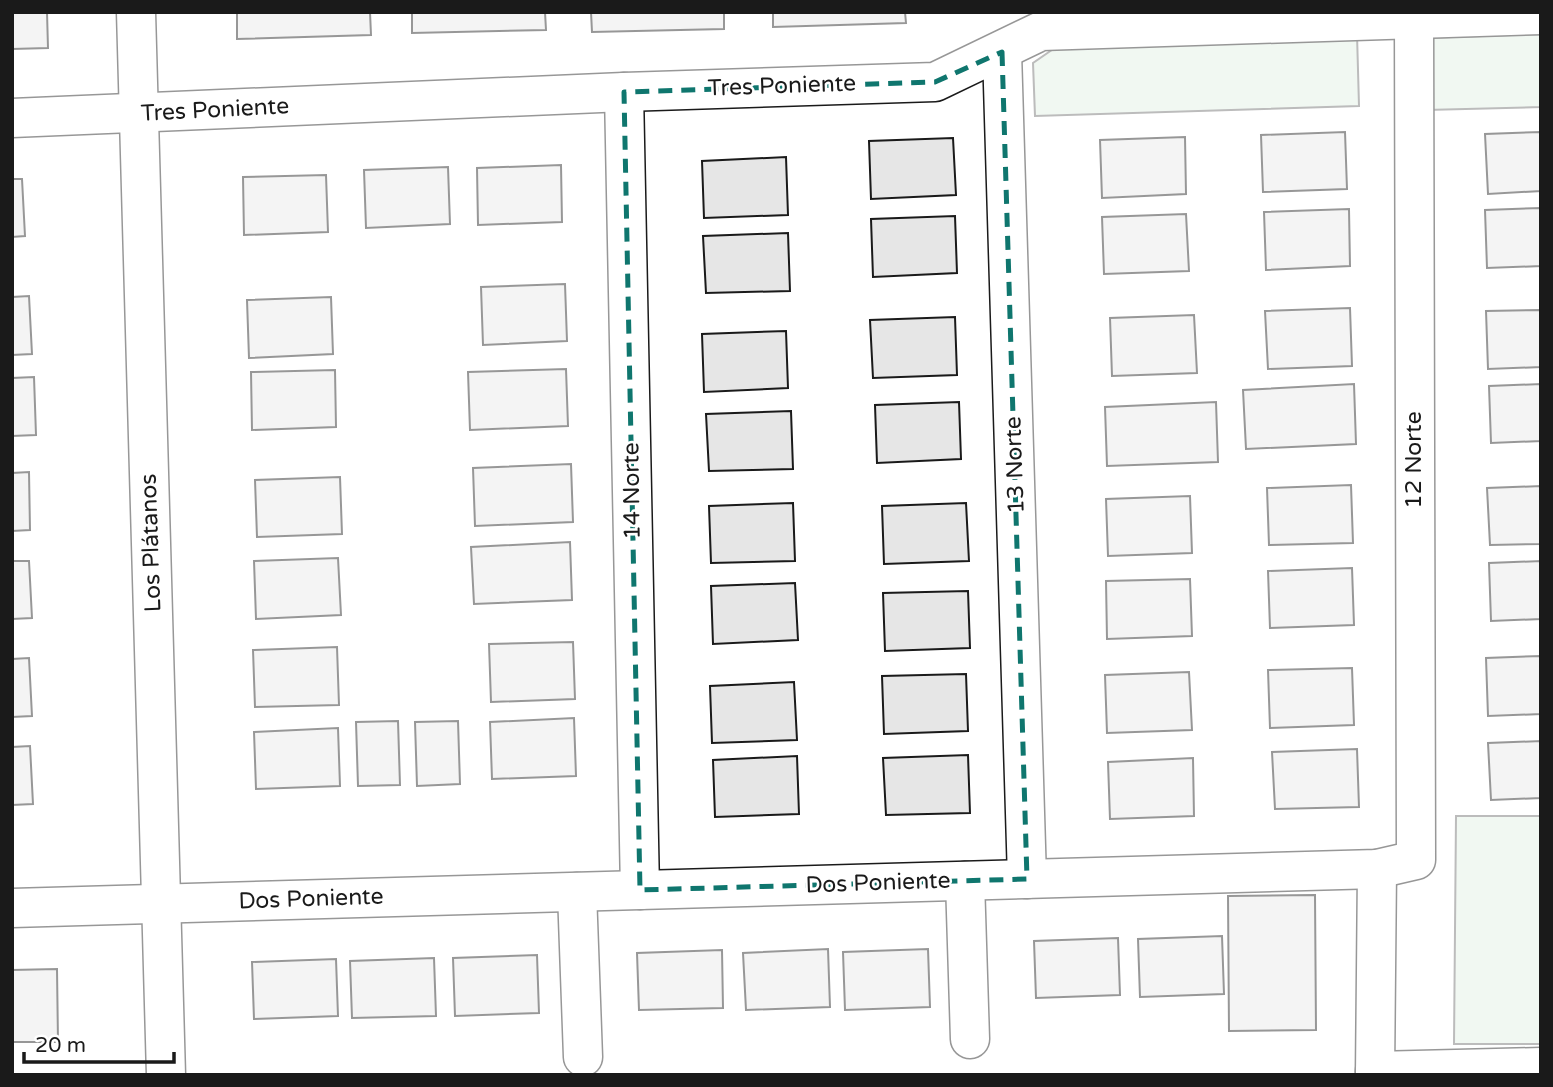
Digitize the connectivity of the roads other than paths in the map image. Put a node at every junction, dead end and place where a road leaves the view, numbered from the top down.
1 (136, 12) edge
2 (1541, 15) edge
3 (1414, 19) junction
4 (1002, 52) junction
5 (624, 92) junction
6 (140, 114) junction
7 (12, 118) edge
8 (1377, 869) junction
9 (1027, 879) junction
10 (965, 881) junction
11 (640, 890) junction
12 (577, 892) junction
13 (161, 904) junction
14 (12, 908) edge
15 (970, 1039) dead end
16 (583, 1056) dead end
17 (1541, 1067) edge
18 (1375, 1073) edge
19 (166, 1075) edge

1 - 6 street, Los Plátanos
2 - 3 street, Tres Poniente
3 - 4 street, Tres Poniente
3 - 8 street, 12 Norte
4 - 5 street, Tres Poniente
4 - 9 street, 13 Norte
5 - 6 street, Tres Poniente
5 - 11 street, 14 Norte
6 - 7 street, Tres Poniente
6 - 13 street, Los Plátanos
8 - 9 street, Dos Poniente
8 - 18 street
9 - 10 street, Dos Poniente
10 - 11 street, Dos Poniente
10 - 15 street
11 - 12 street, Dos Poniente
12 - 13 street, Dos Poniente
12 - 16 street
13 - 14 street, Dos Poniente
13 - 19 street, Los Plátanos
17 - 18 street

